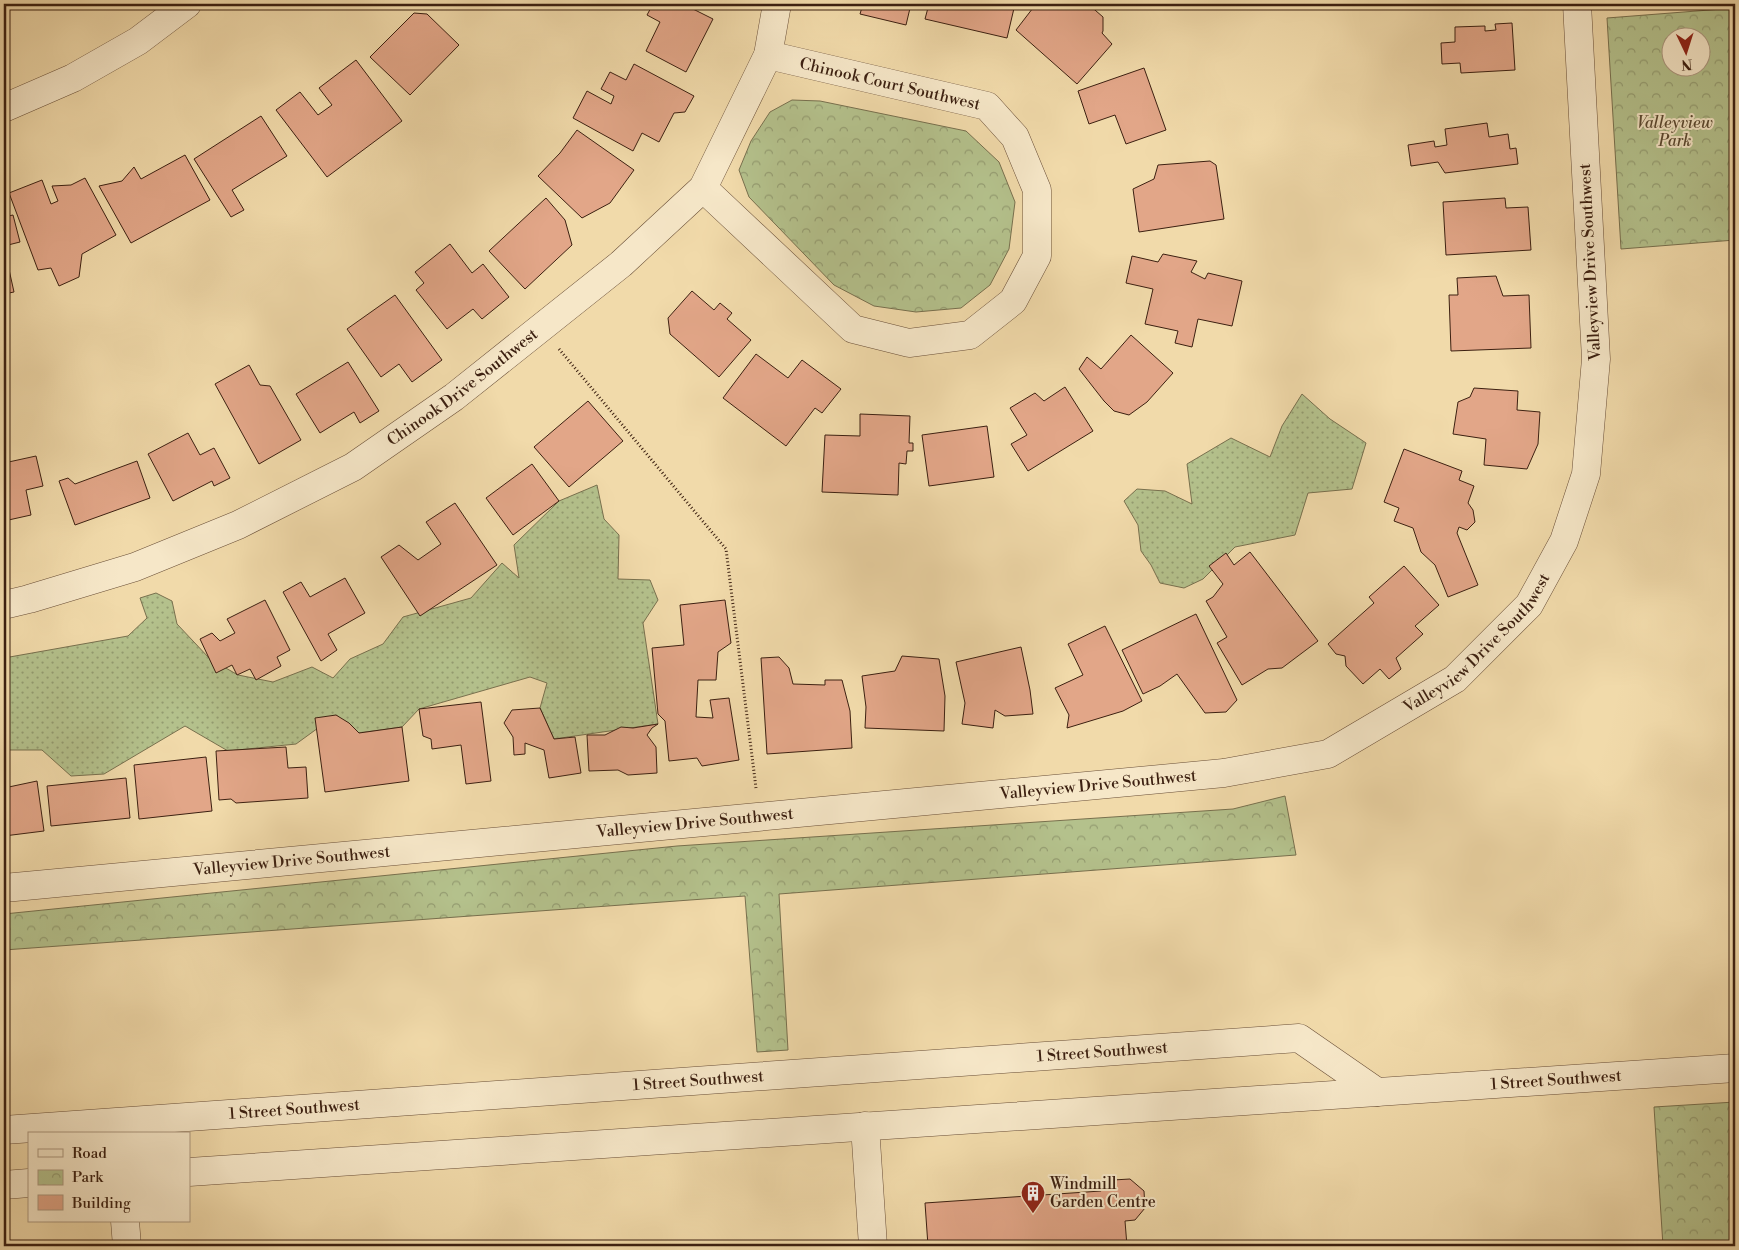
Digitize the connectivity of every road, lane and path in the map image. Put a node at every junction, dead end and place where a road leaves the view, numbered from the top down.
1 (188, 4) edge
2 (777, 4) edge
3 (1576, 4) edge
4 (768, 56) junction
5 (4, 108) edge
6 (703, 188) junction
7 (541, 328) junction
8 (4, 605) edge
9 (760, 817) junction
10 (4, 888) edge
11 (1735, 1068) edge
12 (1377, 1092) junction
13 (865, 1126) junction
14 (4, 1130) edge
15 (190, 1172) edge
16 (28, 1183) edge
17 (4, 1185) edge
18 (125, 1222) edge
19 (127, 1246) edge
20 (873, 1246) edge

1 - 5 street
2 - 4 street, Chinook Drive Southwest
3 - 9 street, Valleyview Drive Southwest
4 - 6 street, Chinook Drive Southwest
4 - 6 street, Chinook Court Southwest
6 - 7 street, Chinook Drive Southwest
7 - 8 street, Chinook Drive Southwest
7 - 9 path
9 - 10 street, Valleyview Drive Southwest
11 - 12 street, 1 Street Southwest
12 - 13 street, 1 Street Southwest
12 - 14 street, 1 Street Southwest
13 - 15 street, 1 Street Southwest
13 - 20 street
16 - 17 street
18 - 19 street

